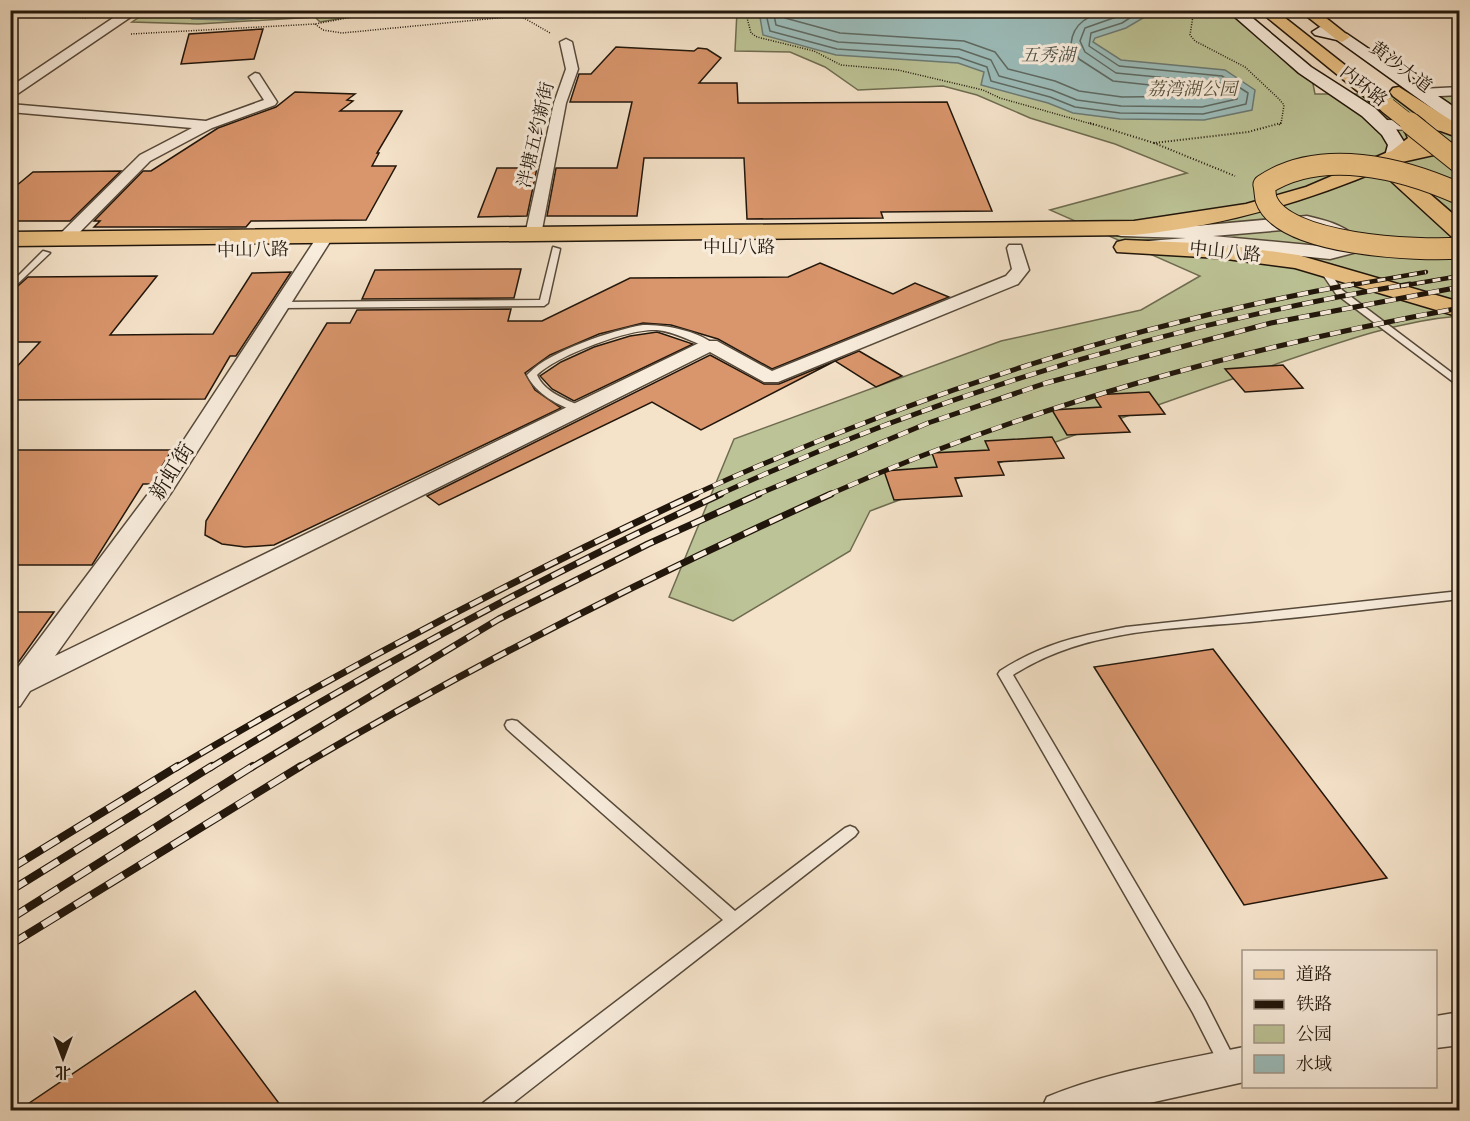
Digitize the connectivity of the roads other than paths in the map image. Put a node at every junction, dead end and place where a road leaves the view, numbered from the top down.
1 (123, 10) edge
2 (135, 10) edge
3 (1234, 10) edge
4 (1246, 10) edge
5 (1266, 10) edge
6 (1289, 10) edge
7 (1306, 10) edge
8 (1317, 10) edge
9 (1320, 32) junction
10 (1342, 37) junction
11 (566, 42) road end
12 (1357, 48) junction
13 (255, 77) dead end
14 (10, 83) edge
15 (1341, 91) junction
16 (1460, 91) edge
17 (1421, 93) junction
18 (10, 94) edge
19 (10, 108) edge
20 (207, 125) junction
21 (1382, 125) junction
22 (1410, 125) junction
23 (1456, 126) edge
24 (1460, 140) edge
25 (1460, 148) edge
26 (1395, 156) junction
27 (1460, 163) edge
28 (1460, 194) edge
29 (1102, 230) junction
30 (1460, 232) edge
31 (533, 236) junction
32 (10, 239) edge
33 (64, 239) junction
34 (320, 244) junction
35 (1140, 246) junction
36 (1016, 248) junction
37 (1460, 248) edge
38 (556, 249) junction
39 (10, 253) edge
40 (46, 253) junction
41 (1323, 269) junction
42 (10, 289) edge
43 (280, 305) junction
44 (1460, 310) edge
45 (710, 345) junction
46 (1460, 384) edge
47 (578, 409) junction
48 (1460, 595) edge
49 (16, 692) edge
50 (512, 725) dead end
51 (850, 831) dead end
52 (735, 921) junction
53 (1460, 1028) edge
54 (1437, 1032) edge
55 (1236, 1066) edge
56 (490, 1110) edge
57 (1060, 1110) edge

1 - 14 street
2 - 18 street
3 - 15 main road
4 - 15 main road
5 - 22 main road, 黄沙大道
5 - 27 main road, 内环路, bridge
6 - 9 main road, 黄沙大道
6 - 24 main road, 内环路
7 - 10 main road
8 - 12 main road
9 - 10 main road
9 - 23 main road, 黄沙大道
10 - 12 main road
11 - 31 street, 泮塘五约新街
12 - 17 main road
13 - 20 street
15 - 21 main road
16 - 17 street
17 - 23 main road
19 - 20 street
20 - 33 street
21 - 22 street
21 - 26 main road
22 - 23 street
22 - 26 main road, 黄沙大道
25 - 26 main road
26 - 29 main road, 中山八路
26 - 30 main road
28 - 37 main road, bridge
29 - 31 main road, 中山八路
29 - 35 street
31 - 34 main road, 中山八路
32 - 33 main road, 中山八路
33 - 34 main road, 中山八路
34 - 38 main road, 中山八路
34 - 40 main road, 中山八路
34 - 43 street, 新虹街
35 - 36 main road, 中山八路
35 - 41 main road, 中山八路
36 - 38 main road, 中山八路
36 - 45 street
38 - 43 lane
39 - 40 main road, 中山八路
40 - 42 lane
41 - 44 main road, 中山八路
41 - 46 lane
43 - 49 street, 新虹街
45 - 47 street
45 - 47 lane
47 - 49 street
48 - 55 lane
50 - 52 lane
51 - 52 lane
52 - 56 lane
53 - 54 street
55 - 57 street

